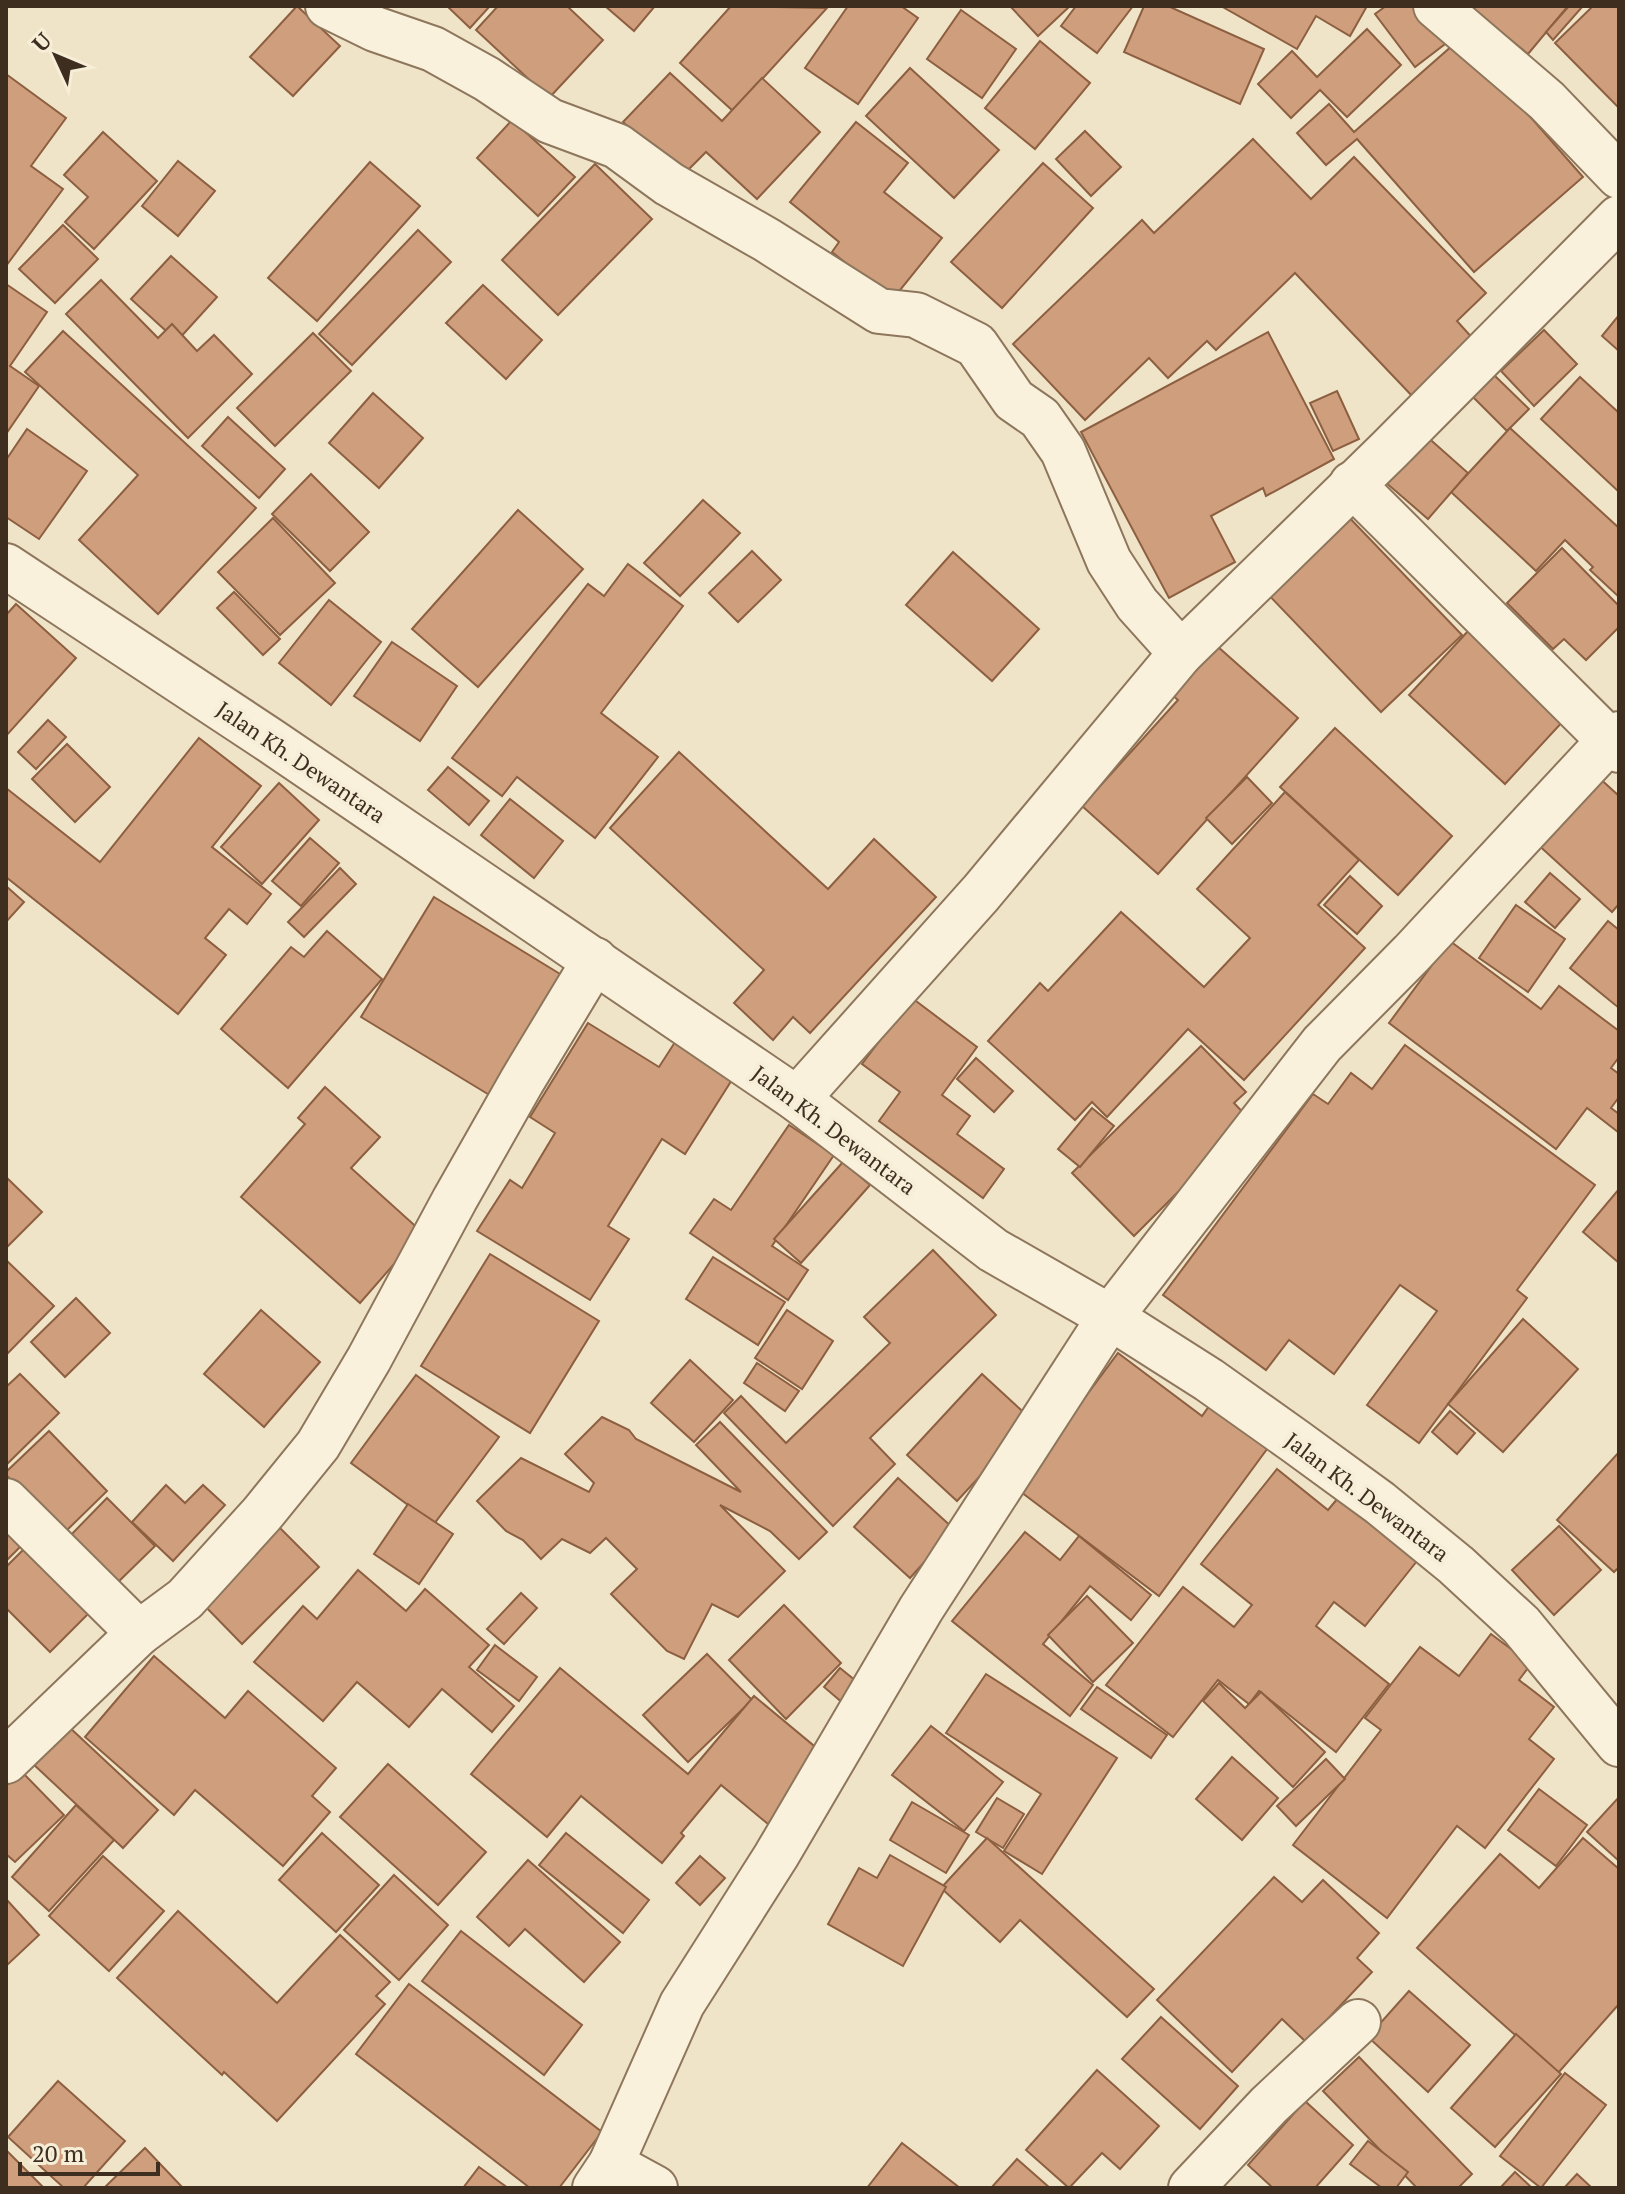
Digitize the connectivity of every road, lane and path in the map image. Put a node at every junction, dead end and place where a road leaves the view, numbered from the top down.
1 (328, 6) edge
2 (1436, 6) edge
3 (1619, 176) edge
4 (1619, 218) edge
5 (1352, 484) junction
6 (6, 566) edge
7 (1181, 653) junction
8 (1616, 741) edge
9 (595, 960) junction
10 (797, 1099) junction
11 (1110, 1317) junction
12 (6, 1501) edge
13 (139, 1633) junction
14 (1619, 1744) edge
15 (6, 1761) edge
16 (1358, 2022) dead end
17 (603, 2176) edge
18 (655, 2188) edge
19 (1191, 2188) edge

1 - 7 street
2 - 3 street
4 - 5 street
5 - 7 street
5 - 8 street
6 - 9 street, Jalan Kh. Dewantara
7 - 10 street
8 - 11 street
9 - 10 street, Jalan Kh. Dewantara
9 - 13 street
10 - 11 street, Jalan Kh. Dewantara
11 - 14 street, Jalan Kh. Dewantara
11 - 17 street
12 - 13 street
13 - 15 street
16 - 19 street
17 - 18 street

